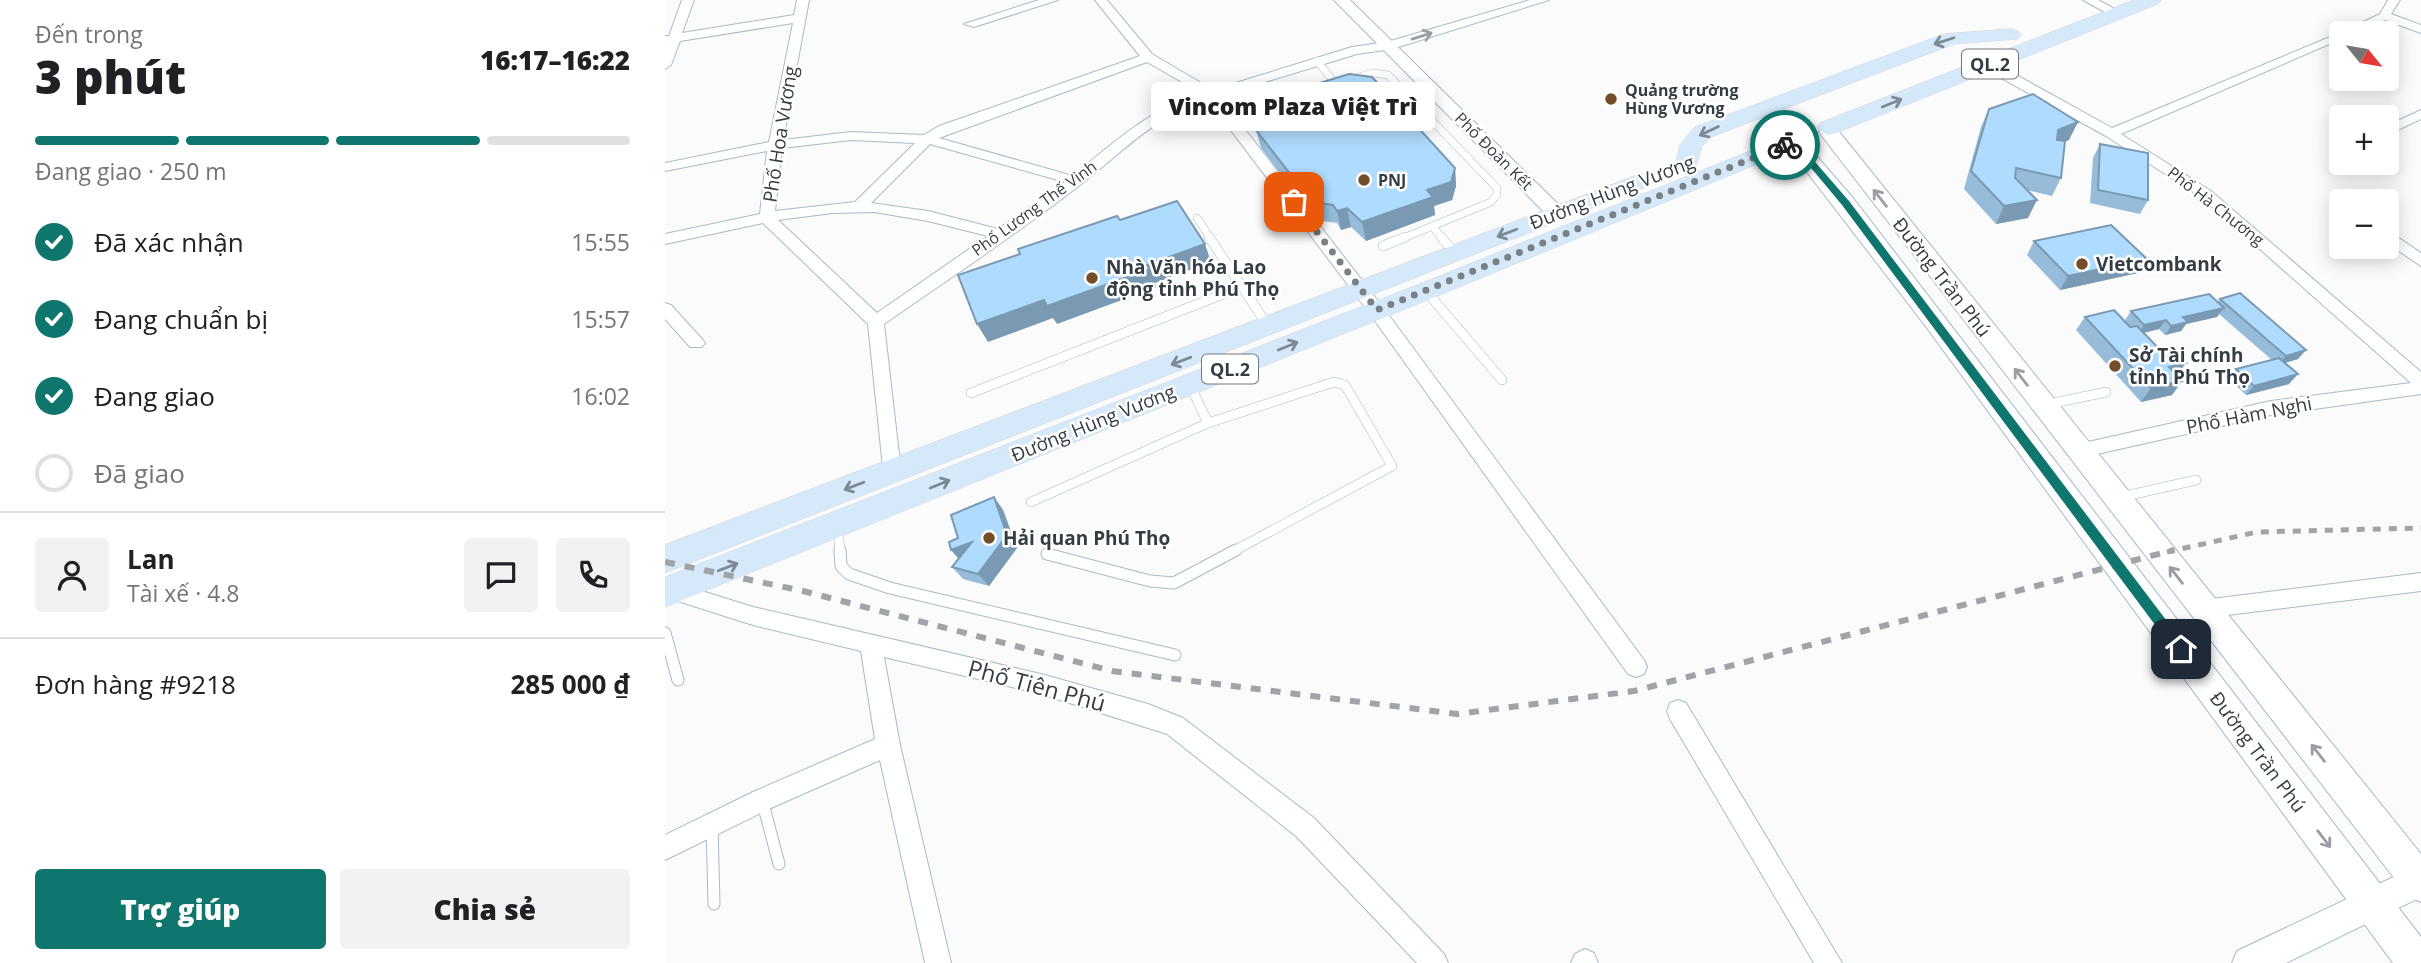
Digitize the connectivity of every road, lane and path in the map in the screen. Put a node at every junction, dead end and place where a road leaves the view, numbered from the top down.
1 (688, 0) edge
2 (803, 0) edge
3 (1052, 0) edge
4 (1101, 0) edge
5 (1341, 0) edge
6 (1502, 0) edge
7 (1543, 0) edge
8 (2151, 0) edge
9 (2394, 0) edge
10 (2101, 4) edge
11 (2384, 16) junction
12 (799, 18) junction
13 (2373, 21) edge
14 (970, 24) dead end
15 (2421, 29) edge
16 (2011, 35) junction
17 (670, 40) edge
18 (1383, 41) junction
19 (2329, 41) edge
20 (1148, 57) junction
21 (1317, 61) junction
22 (665, 65) edge
23 (1987, 65) junction
24 (1335, 83) junction
25 (1322, 87) edge
26 (1210, 93) junction
27 (2421, 114) edge
28 (1821, 125) junction
29 (2399, 125) edge
30 (2111, 133) junction
31 (1784, 134) junction
32 (927, 139) junction
33 (775, 145) junction
34 (1688, 162) junction
35 (665, 167) edge
36 (1076, 181) junction
37 (859, 207) junction
38 (1557, 214) junction
39 (767, 218) junction
40 (1197, 218) dead end
41 (1432, 226) junction
42 (999, 234) junction
43 (665, 239) edge
44 (2399, 244) edge
45 (1383, 246) dead end
46 (1455, 253) junction
47 (2421, 261) edge
48 (1241, 287) junction
49 (1426, 291) junction
50 (1369, 300) junction
51 (665, 309) edge
52 (876, 322) junction
53 (1268, 327) junction
54 (696, 343) dead end
55 (1502, 380) dead end
56 (2421, 382) edge
57 (1190, 385) junction
58 (2421, 388) edge
59 (2105, 392) dead end
60 (971, 393) dead end
61 (2043, 405) junction
62 (1208, 423) junction
63 (2080, 451) junction
64 (891, 472) junction
65 (2196, 480) dead end
66 (2116, 498) junction
67 (1031, 502) dead end
68 (838, 524) junction
69 (665, 542) edge
70 (694, 547) junction
71 (1047, 554) dead end
72 (665, 559) edge
73 (2421, 582) edge
74 (668, 591) edge
75 (2203, 609) junction
76 (665, 633) edge
77 (871, 644) junction
78 (1175, 655) dead end
79 (1636, 667) dead end
80 (678, 680) dead end
81 (1678, 711) dead end
82 (888, 745) junction
83 (762, 800) junction
84 (712, 825) junction
85 (665, 848) edge
86 (779, 864) dead end
87 (2420, 882) edge
88 (2372, 902) junction
89 (714, 904) dead end
90 (938, 963) edge
91 (1435, 963) edge
92 (1829, 963) edge
93 (2249, 963) edge
94 (2417, 963) edge

1 - 17 street
2 - 12 street, Phố Hoa Vương
3 - 14 street
4 - 20 street
5 - 18 street, Phố Đoàn Kết
6 - 18 street, Phố Lương Thế Vinh
18 -> 7 street, Phố Lương Thế Vinh
8 - 10 main road, QL.2
9 - 11 street
10 - 16 main road, QL.2
10 - 23 main road, QL.2
11 - 13 street
11 - 15 street
12 - 17 street
12 - 33 street, Phố Hoa Vương
16 - 28 main road, QL.2
16 -> 34 main road
17 - 22 street
18 - 21 street, Phố Lương Thế Vinh
18 - 38 street, Phố Đoàn Kết
19 - 30 street
20 - 26 street
20 - 32 street
21 - 24 lane
21 - 26 street, Phố Lương Thế Vinh
28 -> 23 main road, QL.2
23 - 30 street, Phố Hà Chương
24 - 25 lane
24 - 41 lane
26 - 36 street, Phố Lương Thế Vinh
26 - 50 street
27 - 29 street
28 - 31 main road, QL.2
61 -> 28 main road, Đường Trần Phú
30 - 56 street, Phố Hà Chương
31 - 34 main road, Đường Hùng Vương / QL.2
31 - 49 main road, Đường Hùng Vương / QL.2
31 -> 88 main road, Đường Trần Phú
32 - 33 street
32 - 36 street
32 - 37 street
33 - 35 street
33 - 39 street, Phố Hoa Vương
34 - 38 main road, Đường Hùng Vương / QL.2
36 - 42 street, Phố Lương Thế Vinh
37 - 39 street
37 - 42 street
38 -> 46 main road, Đường Hùng Vương / QL.2
39 - 43 street
39 - 52 street, Phố Hoa Vương
40 - 48 lane
41 - 45 lane
41 - 46 lane
42 - 52 street, Phố Lương Thế Vinh
44 - 47 street
46 - 50 main road, Đường Hùng Vương / QL.2
48 - 53 lane
48 - 60 lane
49 - 50 main road, Đường Hùng Vương / QL.2
49 - 55 lane
50 - 53 main road, Đường Hùng Vương / QL.2
57 -> 50 main road, Đường Hùng Vương / QL.2
50 - 79 street
51 - 54 street
52 - 64 street
53 -> 64 main road, Đường Hùng Vương / QL.2
57 - 62 lane
68 -> 57 main road, Đường Hùng Vương / QL.2
58 - 63 street, Phố Hàm Nghi
59 - 61 lane
61 - 63 main road, Đường Trần Phú
62 - 67 lane
62 - 71 lane
63 - 66 main road, Đường Trần Phú
64 -> 70 main road, Đường Hùng Vương / QL.2
65 - 66 lane
75 -> 66 main road, Đường Trần Phú
74 -> 68 main road, Đường Hùng Vương / QL.2
68 - 78 lane
69 - 70 street
70 - 72 main road, Đường Hùng Vương / QL.2
73 - 75 street
74 - 77 street, Phố Tiên Phú
87 -> 75 main road, Đường Trần Phú
76 - 80 lane
77 - 82 street
77 - 91 street, Phố Tiên Phú
81 - 92 street
82 - 83 street
82 - 90 street
83 - 84 street
83 - 86 lane
84 - 85 street
84 - 89 lane
87 - 88 street
88 - 93 street
88 - 94 main road, Đường Trần Phú

